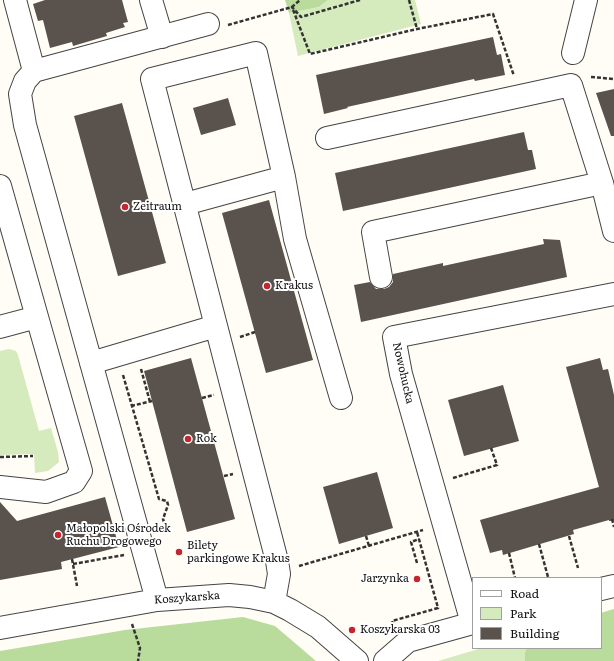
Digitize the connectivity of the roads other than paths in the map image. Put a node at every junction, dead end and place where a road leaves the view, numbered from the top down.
1 (15, 0) edge
2 (151, 0) edge
3 (586, 0) edge
4 (208, 24) road end
5 (162, 37) junction
6 (573, 54) dead end
7 (34, 71) junction
8 (327, 138) dead end
9 (284, 177) junction
10 (602, 183) junction
11 (0, 186) edge
12 (184, 204) junction
13 (614, 231) edge
14 (381, 277) dead end
15 (614, 294) edge
16 (37, 317) junction
17 (216, 326) junction
18 (0, 327) edge
19 (91, 363) junction
20 (341, 398) dead end
21 (0, 487) edge
22 (614, 586) edge
23 (602, 589) edge
24 (157, 600) junction
25 (274, 602) junction
26 (472, 619) edge
27 (472, 623) edge
28 (0, 628) edge
29 (357, 661) edge
30 (385, 661) edge

1 - 7 street
2 - 5 street
3 - 6 street
4 - 5 street
5 - 7 street
7 - 19 street
8 - 10 street
9 - 12 street
9 - 12 street
9 - 20 street
10 - 13 street
10 - 14 street
11 - 16 street
12 - 17 street
15 - 26 street, Nowohucka
16 - 18 street
16 - 21 street
17 - 19 street
17 - 25 street
19 - 24 street
22 - 23 street
24 - 25 street, Koszykarska
24 - 28 street, Koszykarska
25 - 29 street, Koszykarska
27 - 30 street

